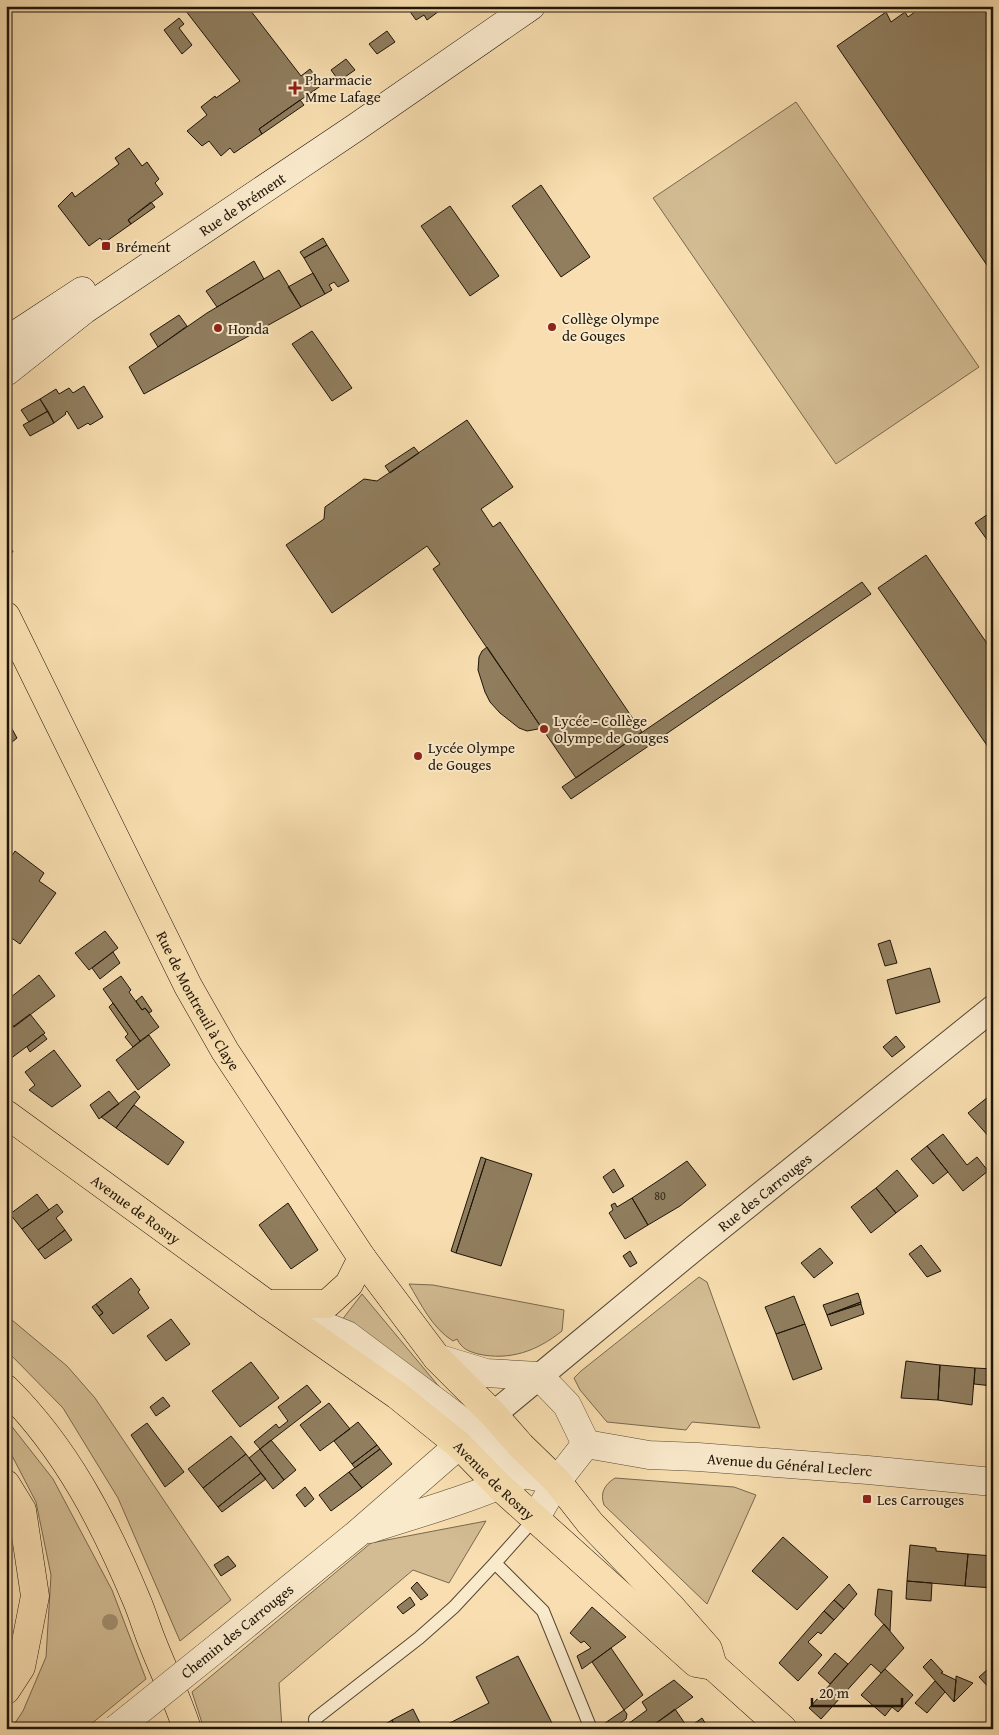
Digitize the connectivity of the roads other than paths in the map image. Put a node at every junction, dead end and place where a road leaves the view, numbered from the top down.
1 (531, 6) edge
2 (481, 40) junction
3 (6, 341) edge
4 (6, 372) edge
5 (6, 616) edge
6 (993, 1008) edge
7 (6, 1114) edge
8 (362, 1258) junction
9 (267, 1304) junction
10 (437, 1358) junction
11 (539, 1376) junction
12 (6, 1389) edge
13 (476, 1430) junction
14 (586, 1444) junction
15 (522, 1446) junction
16 (524, 1474) junction
17 (557, 1481) junction
18 (993, 1482) edge
19 (6, 1484) edge
20 (499, 1486) junction
21 (536, 1517) junction
22 (357, 1534) junction
23 (495, 1563) junction
24 (713, 1666) junction
25 (6, 1690) edge
26 (116, 1729) edge
27 (187, 1729) edge
28 (316, 1729) edge
29 (592, 1729) edge
30 (783, 1729) edge

1 - 2 street, Rue de Brément
2 - 3 street, Rue de Brément
2 - 4 street, Rue de Brément
5 - 8 main road, Rue de Montreuil à Claye
6 - 11 street, Rue des Carrouges
7 - 9 main road, Avenue de Rosny
8 - 9 main road
8 - 10 main road, Rue de Montreuil à Claye
9 - 13 main road, Avenue de Rosny
10 - 11 street
10 - 13 main road, Rue de Montreuil à Claye
11 - 13 street, Rue des Carrouges
11 - 14 street
12 - 27 main road
13 - 15 main road, Avenue de Rosny
13 - 16 street, Avenue de Rosny
13 - 20 main road, Avenue de Rosny
13 - 22 street, Chemin des Carrouges
14 - 17 street
14 - 18 street, Avenue du Général Leclerc
15 - 16 street
15 - 17 main road, Avenue de Rosny
16 - 17 street, Avenue de Rosny
16 - 20 street, Chemin des Carrouges
17 - 21 street
17 - 24 main road, Avenue de Rosny
19 - 25 main road
20 - 21 main road, Avenue de Rosny
20 - 22 street, Chemin des Carrouges
21 - 23 lane
21 - 24 main road, Avenue de Rosny
22 - 26 street, Chemin des Carrouges, bridge
23 - 28 lane
23 - 29 lane
24 - 30 main road, Avenue de Rosny

